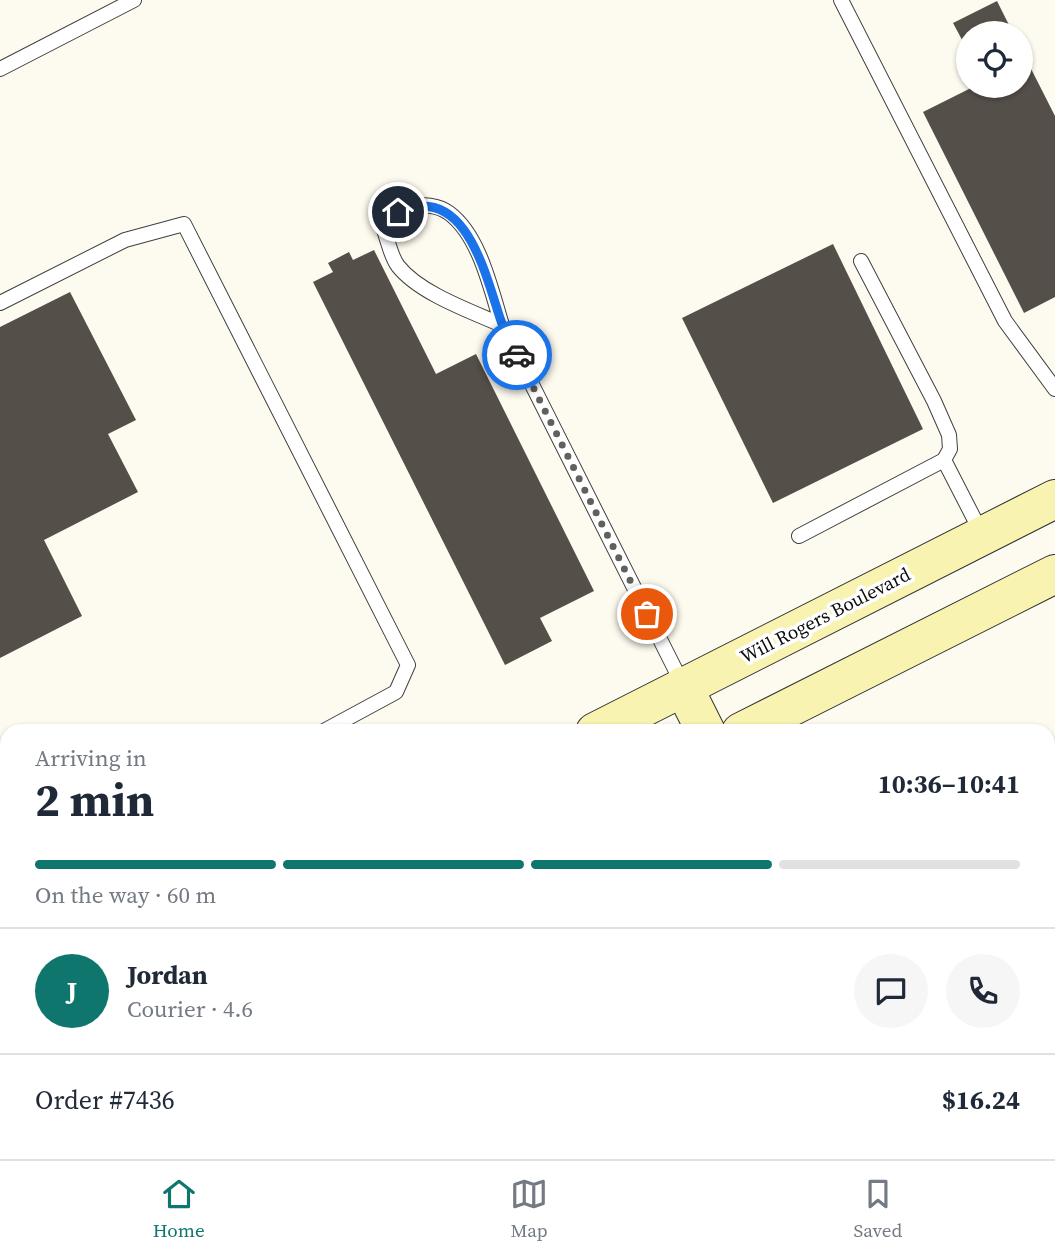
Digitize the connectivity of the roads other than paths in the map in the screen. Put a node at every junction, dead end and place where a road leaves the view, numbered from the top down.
1 (134, 0) edge
2 (841, 0) edge
3 (0, 68) edge
4 (861, 261) dead end
5 (0, 303) edge
6 (502, 325) junction
7 (1055, 389) edge
8 (944, 460) junction
9 (1055, 499) edge
10 (983, 535) junction
11 (799, 536) dead end
12 (1055, 574) edge
13 (683, 686) junction
14 (337, 724) edge
15 (610, 724) edge
16 (702, 724) edge
17 (757, 724) edge

1 - 3 lane
2 - 7 lane
4 - 8 lane
5 - 14 lane
6 - 6 lane
6 - 13 lane
8 - 10 lane
8 - 11 lane
9 - 10 main road, Will Rogers Boulevard
10 - 13 main road, Will Rogers Boulevard
12 - 17 main road
13 - 15 main road, Will Rogers Boulevard
13 - 16 main road

